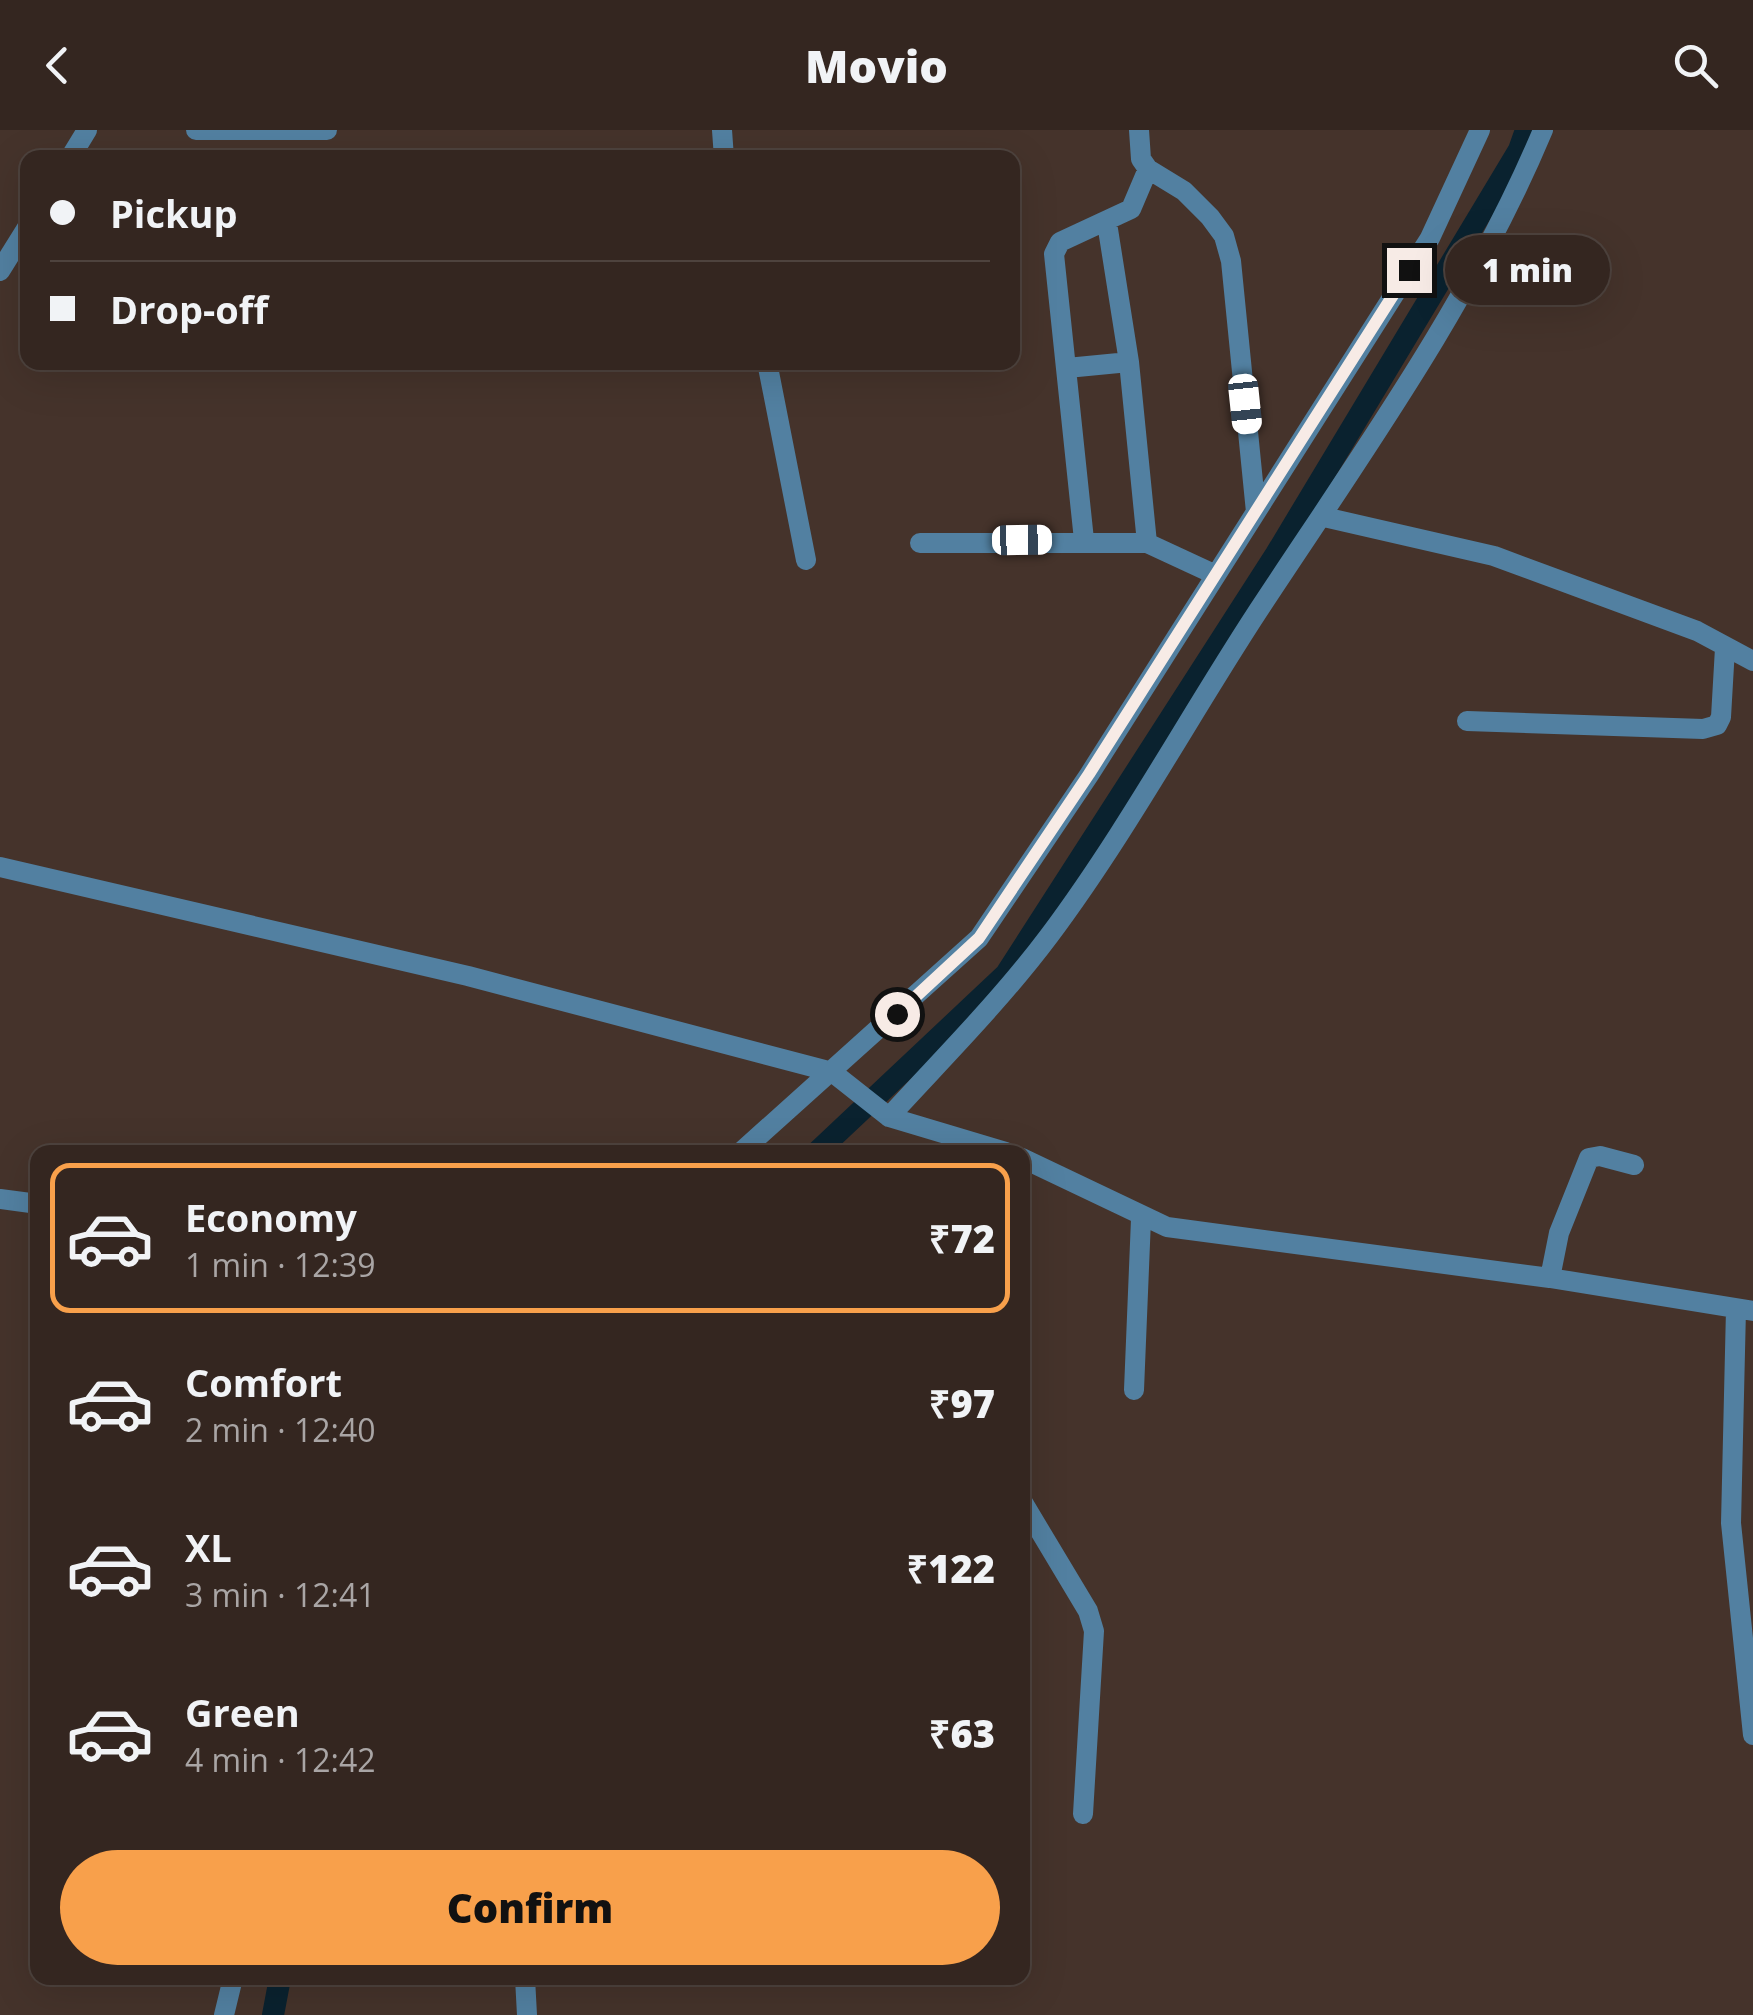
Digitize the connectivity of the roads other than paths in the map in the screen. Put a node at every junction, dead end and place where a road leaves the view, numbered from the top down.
1 (196, 130) edge
2 (327, 130) edge
3 (1138, 130) edge
4 (1480, 130) edge
5 (1542, 130) edge
6 (1148, 169) junction
7 (1106, 224) junction
8 (20, 239) edge
9 (0, 271) edge
10 (1129, 362) junction
11 (1067, 368) junction
12 (769, 370) edge
13 (1256, 512) junction
14 (1324, 517) junction
15 (1084, 540) junction
16 (920, 542) dead end
17 (1147, 543) junction
18 (806, 560) dead end
19 (1216, 575) junction
20 (1725, 648) junction
21 (1753, 660) edge
22 (1467, 721) dead end
23 (0, 867) edge
24 (838, 1078) junction
25 (882, 1113) junction
26 (750, 1145) edge
27 (961, 1145) edge
28 (1030, 1162) edge
29 (1634, 1165) dead end
30 (0, 1199) edge
31 (30, 1203) edge
32 (1141, 1218) junction
33 (1550, 1278) junction
34 (1744, 1310) edge
35 (1134, 1390) dead end
36 (1030, 1514) edge
37 (1752, 1728) edge
38 (1083, 1814) dead end
39 (231, 1985) edge
40 (525, 1985) edge
41 (224, 2015) edge
42 (527, 2015) edge

1 - 2 street
3 - 6 street
4 - 13 street
5 - 14 street
6 - 7 street
6 - 13 street
7 - 10 street
7 - 11 street
8 - 9 street
10 - 11 street
10 - 17 street
11 - 15 street
12 - 18 street
13 - 19 street
14 - 20 street
14 - 25 street
15 - 16 street
15 - 17 street
17 - 19 street
19 - 24 street
20 - 21 street
20 - 22 street
23 - 24 street
24 - 25 street
24 - 26 street
25 - 27 street
28 - 32 street
29 - 33 street
30 - 31 street
32 - 33 street
32 - 35 street
33 - 34 street
34 - 37 street
36 - 38 street
39 - 41 street
40 - 42 street

